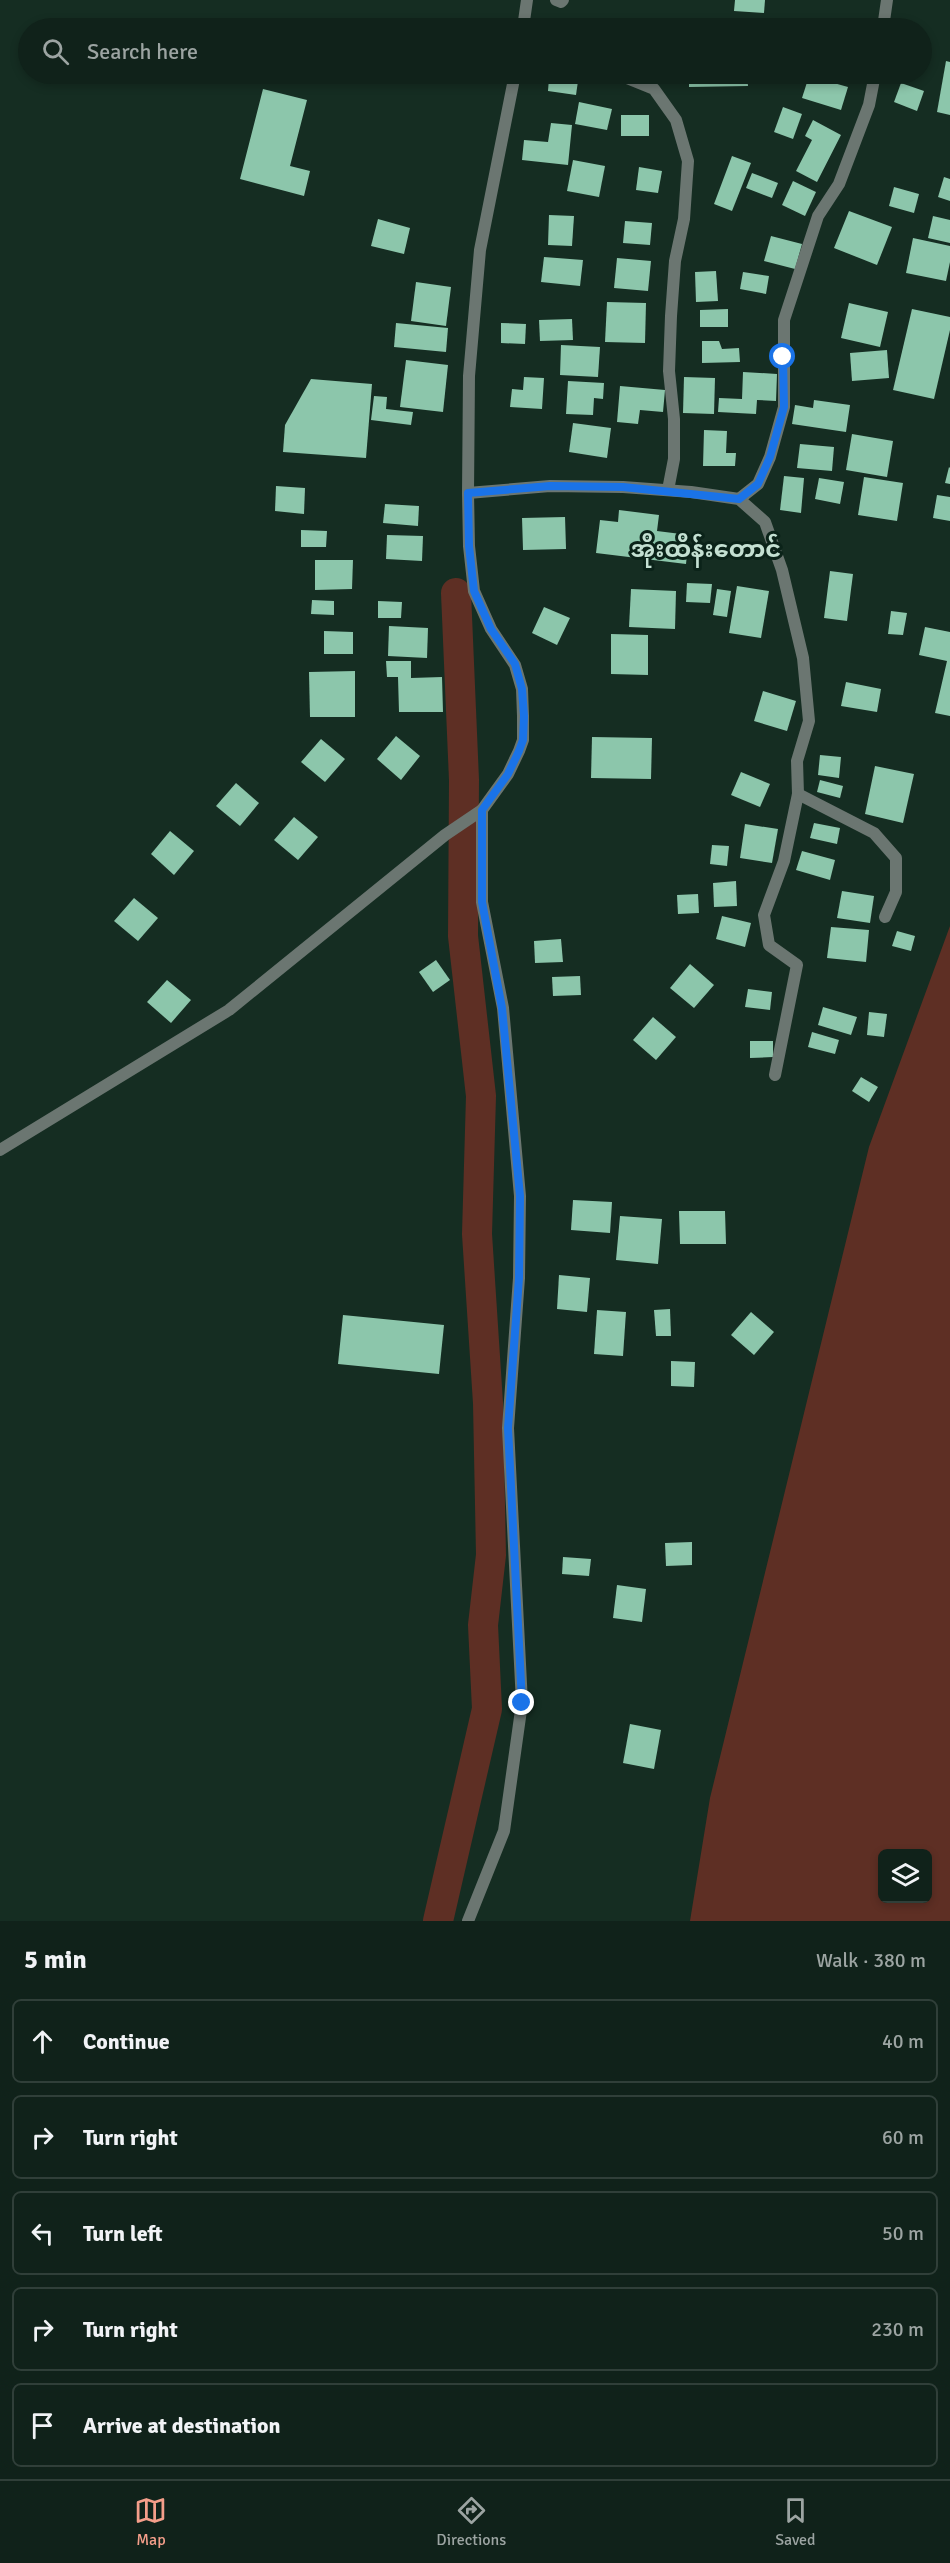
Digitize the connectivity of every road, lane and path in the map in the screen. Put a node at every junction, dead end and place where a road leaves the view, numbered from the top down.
1 (527, 0) edge
2 (556, 0) edge
3 (563, 0) edge
4 (887, 0) edge
5 (524, 18) edge
6 (884, 18) edge
7 (513, 84) edge
8 (642, 84) edge
9 (872, 84) edge
10 (668, 490) junction
11 (468, 493) junction
12 (739, 499) junction
13 (798, 794) junction
14 (482, 810) junction
15 (885, 918) dead end
16 (775, 1075) dead end
17 (0, 1150) edge
18 (468, 1921) edge

1 - 5 street
2 - 3 street
4 - 6 street
7 - 11 street
8 - 10 street
9 - 12 street
10 - 11 street
10 - 12 street
11 - 14 street
12 - 13 street
13 - 15 street
13 - 16 street
14 - 17 street
14 - 18 street

